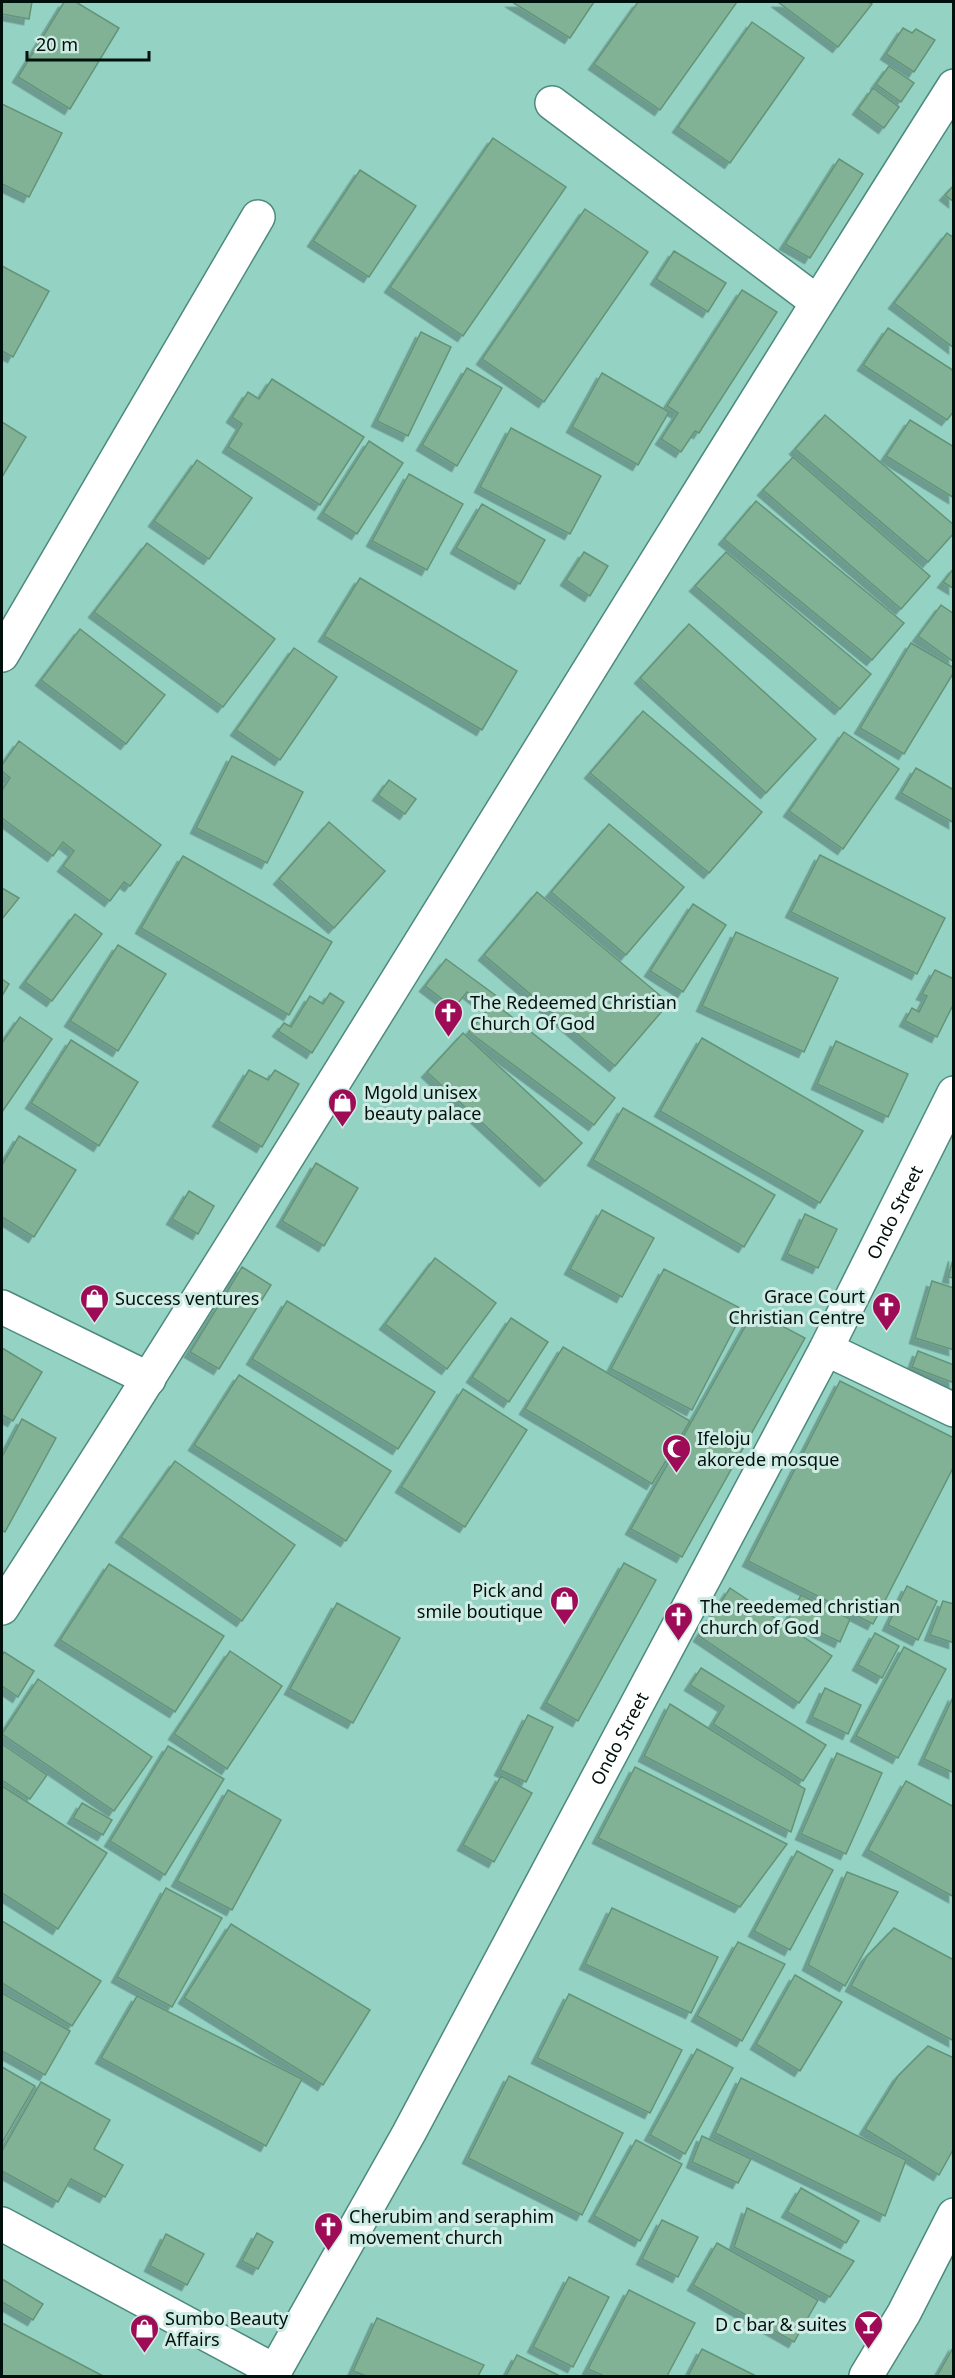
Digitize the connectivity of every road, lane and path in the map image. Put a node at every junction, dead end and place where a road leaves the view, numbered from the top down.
1 (954, 86) edge
2 (552, 103) dead end
3 (258, 218) dead end
4 (817, 302) junction
5 (2, 655) edge
6 (954, 1093) edge
7 (2, 1307) edge
8 (826, 1349) junction
9 (149, 1379) junction
10 (954, 1410) edge
11 (2, 1608) edge
12 (954, 2215) edge
13 (2, 2224) edge
14 (274, 2374) edge
15 (866, 2376) edge

1 - 4 street
2 - 4 street
3 - 5 street
4 - 9 street
6 - 8 street, Ondo Street
7 - 9 street
8 - 10 street
8 - 14 street, Ondo Street
9 - 11 street
12 - 15 street
13 - 14 street

